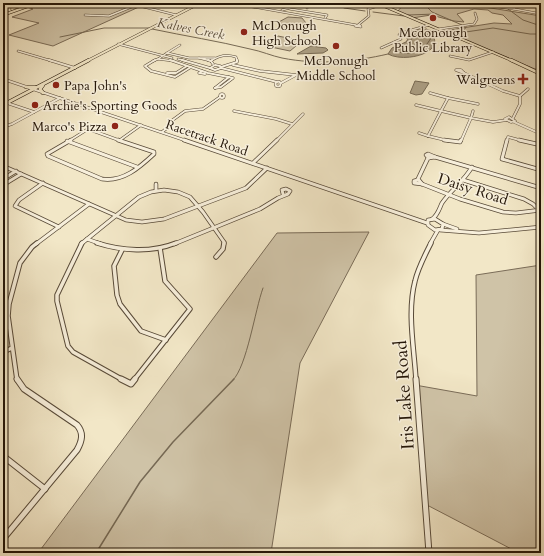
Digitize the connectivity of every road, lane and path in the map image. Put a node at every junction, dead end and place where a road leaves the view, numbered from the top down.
1 (13, 3) edge
2 (25, 3) edge
3 (37, 3) edge
4 (200, 3) edge
5 (231, 3) edge
6 (267, 3) edge
7 (273, 3) edge
8 (284, 3) edge
9 (290, 3) edge
10 (311, 3) edge
11 (377, 3) edge
12 (387, 3) edge
13 (472, 3) edge
14 (510, 3) edge
15 (532, 3) edge
16 (3, 4) edge
17 (20, 5) junction
18 (381, 5) junction
19 (29, 6) junction
20 (541, 6) edge
21 (288, 7) junction
22 (307, 8) dead end
23 (274, 9) dead end
24 (514, 9) junction
25 (281, 10) junction
26 (278, 12) junction
27 (474, 13) dead end
28 (3, 14) edge
29 (541, 14) edge
30 (176, 15) junction
31 (85, 16) dead end
32 (325, 18) dead end
33 (364, 21) junction
34 (356, 25) junction
35 (429, 25) junction
36 (439, 29) junction
37 (118, 44) junction
38 (180, 45) dead end
39 (381, 48) dead end
40 (18, 51) dead end
41 (493, 52) junction
42 (167, 53) junction
43 (163, 55) junction
44 (450, 56) dead end
45 (199, 58) junction
46 (216, 58) junction
47 (158, 59) junction
48 (187, 66) junction
49 (231, 66) junction
50 (191, 67) junction
51 (75, 68) junction
52 (211, 69) junction
53 (220, 69) junction
54 (464, 73) dead end
55 (162, 74) junction
56 (296, 74) junction
57 (541, 74) edge
58 (302, 75) dead end
59 (229, 77) junction
60 (3, 79) edge
61 (44, 84) junction
62 (26, 87) junction
63 (528, 89) dead end
64 (32, 90) junction
65 (38, 91) junction
66 (43, 93) junction
67 (430, 93) dead end
68 (520, 96) junction
69 (18, 97) junction
70 (220, 97) dead end
71 (60, 98) junction
72 (448, 98) junction
73 (6, 104) edge
74 (478, 104) dead end
75 (416, 105) dead end
76 (234, 111) dead end
77 (441, 111) junction
78 (473, 111) dead end
79 (34, 112) junction
80 (303, 114) dead end
81 (471, 118) junction
82 (513, 118) junction
83 (506, 120) junction
84 (514, 122) junction
85 (292, 124) junction
86 (142, 125) junction
87 (3, 127) edge
88 (162, 132) junction
89 (419, 133) dead end
90 (541, 134) edge
91 (428, 136) junction
92 (121, 140) junction
93 (67, 141) junction
94 (541, 145) edge
95 (253, 163) junction
96 (3, 166) edge
97 (136, 167) junction
98 (472, 167) junction
99 (267, 168) junction
100 (541, 170) edge
101 (16, 171) junction
102 (21, 174) junction
103 (3, 179) edge
104 (418, 180) junction
105 (463, 180) junction
106 (43, 183) junction
107 (156, 184) dead end
108 (422, 184) junction
109 (3, 185) edge
110 (541, 188) edge
111 (156, 190) junction
112 (283, 194) dead end
113 (448, 194) junction
114 (89, 204) junction
115 (197, 206) junction
116 (540, 210) edge
117 (439, 212) junction
118 (405, 214) junction
119 (116, 216) junction
120 (431, 219) junction
121 (443, 223) junction
122 (428, 225) junction
123 (59, 227) junction
124 (541, 227) edge
125 (214, 228) junction
126 (439, 230) junction
127 (484, 233) junction
128 (432, 238) junction
129 (87, 239) junction
130 (160, 248) junction
131 (122, 250) junction
132 (216, 257) dead end
133 (8, 316) junction
134 (3, 318) edge
135 (166, 340) junction
136 (12, 348) junction
137 (3, 352) edge
138 (3, 456) edge
139 (45, 489) junction
140 (3, 539) edge
141 (429, 553) edge

1 - 16 street
2 - 17 main road
3 - 19 main road
4 - 30 main road
5 - 26 street
6 - 7 street
8 - 21 street
9 - 21 street
10 - 22 street
11 - 18 main road
12 - 18 street
13 - 24 street
14 - 24 street
15 - 20 street
17 - 19 main road
17 - 28 main road
18 - 33 street
18 - 35 main road
19 - 28 main road
21 - 25 street
21 - 32 street
23 - 25 street
24 - 29 street
25 - 26 street
26 - 34 street
27 - 36 street
30 - 31 street
30 - 37 main road
33 - 34 street
33 - 34 street
35 - 36 main road
35 - 39 street
36 - 41 main road
37 - 43 street
37 - 51 main road
38 - 42 street
40 - 51 street
41 - 44 street
41 - 57 main road
42 - 43 street
42 - 45 street
43 - 47 street
43 - 52 street
45 - 46 street
45 - 52 street
46 - 49 street
46 - 52 street
47 - 48 street
47 - 55 street
48 - 50 street
48 - 55 street
49 - 52 street
49 - 53 street
49 - 56 street
50 - 52 street
50 - 55 street
51 - 61 main road
52 - 53 street
52 - 53 street
52 - 59 street
53 - 56 street
54 - 68 street
56 - 58 street
59 - 59 street
60 - 62 street, Racetrack Road
61 - 62 main road
61 - 64 main road
61 - 66 main road
62 - 64 street, Racetrack Road
63 - 68 street
64 - 65 street, Racetrack Road
64 - 69 main road
65 - 66 street, Racetrack Road
65 - 69 main road
66 - 71 street, Racetrack Road
67 - 72 street
68 - 82 street
69 - 73 main road
70 - 88 street
71 - 79 street
71 - 86 street, Racetrack Road
72 - 74 street
72 - 77 street
73 - 79 street
75 - 77 street
76 - 85 street
77 - 81 street
77 - 91 street
78 - 81 street
79 - 87 street
80 - 85 street
81 - 83 street
81 - 91 street
82 - 83 street
82 - 84 street
83 - 84 street
84 - 90 street
85 - 95 street
86 - 88 street, Racetrack Road
86 - 92 street
88 - 95 street, Racetrack Road
89 - 91 street
92 - 93 street
92 - 97 street
93 - 97 street
93 - 97 street
94 - 100 street
95 - 99 street, Racetrack Road
96 - 101 street
98 - 104 street, Daisy Road
98 - 105 street
98 - 110 street, Daisy Road
99 - 115 street
99 - 118 street, Racetrack Road
101 - 102 street
101 - 103 street
102 - 106 street
102 - 109 street
104 - 108 street, Daisy Road
104 - 108 street, Daisy Road
105 - 113 street
105 - 116 street
106 - 114 street
106 - 123 street
107 - 111 street
108 - 113 street, Daisy Road
111 - 115 street
111 - 119 street
112 - 125 street
113 - 116 street, Daisy Road
113 - 117 street
114 - 119 street
114 - 123 street
115 - 119 street
115 - 125 street
117 - 120 street
117 - 121 street
118 - 120 street, Racetrack Road
118 - 122 street, Racetrack Road
119 - 129 street
120 - 121 street, Racetrack Road
120 - 122 street
121 - 126 street, Iris Lake Road
121 - 127 street
122 - 126 street, Racetrack Road
122 - 128 street
123 - 133 street
124 - 127 street
125 - 130 street
125 - 132 street
126 - 127 street
126 - 128 street, Iris Lake Road
128 - 141 street, Iris Lake Road
129 - 131 street
129 - 135 street
130 - 131 street
130 - 135 street
131 - 135 street
133 - 134 street
133 - 136 street
136 - 137 street
136 - 139 street
138 - 139 street
139 - 140 street

